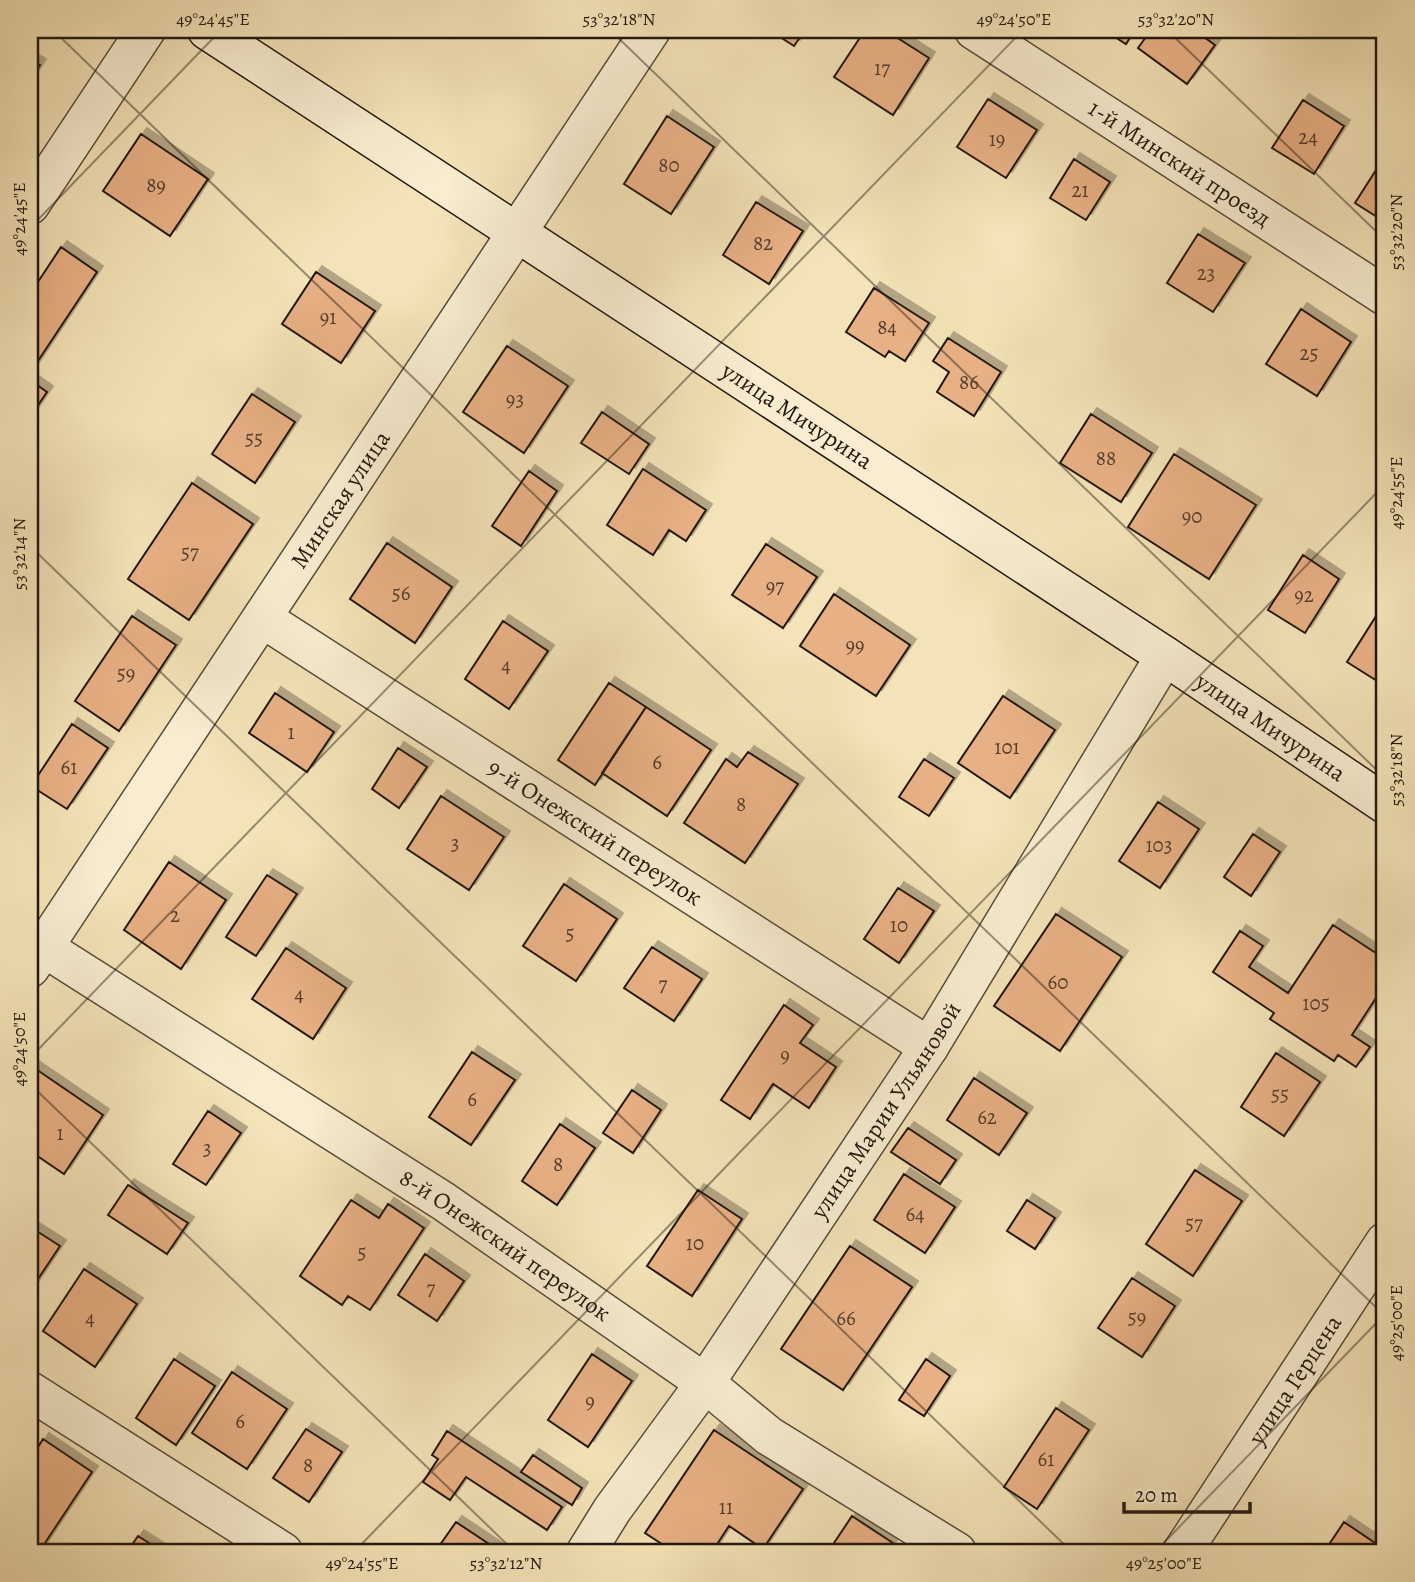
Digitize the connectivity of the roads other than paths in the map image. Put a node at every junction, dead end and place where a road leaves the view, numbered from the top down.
1 (146, 30) edge
2 (207, 30) edge
3 (651, 30) edge
4 (974, 30) edge
5 (30, 205) edge
6 (518, 231) junction
7 (1385, 296) edge
8 (262, 618) junction
9 (1165, 656) junction
10 (1385, 804) edge
11 (37, 958) edge
12 (929, 1047) junction
13 (1385, 1242) edge
14 (705, 1382) junction
15 (30, 1391) edge
16 (284, 1552) edge
17 (586, 1552) edge
18 (957, 1552) edge
19 (1182, 1552) edge

1 - 5 street
2 - 6 street, улица Мичурина
3 - 6 street, Минская улица
4 - 7 street, 1-й Минский проезд
6 - 8 street, Минская улица
6 - 9 street, улица Мичурина
8 - 11 street, Минская улица
8 - 12 street, 9-й Онежский переулок
9 - 10 street, улица Мичурина
9 - 12 street, улица Марии Ульяновой
11 - 14 street, 8-й Онежский переулок
12 - 14 street, улица Марии Ульяновой
13 - 19 street, улица Герцена
14 - 17 street, улица Марии Ульяновой
14 - 18 street, 8-й Онежский переулок
15 - 16 street

